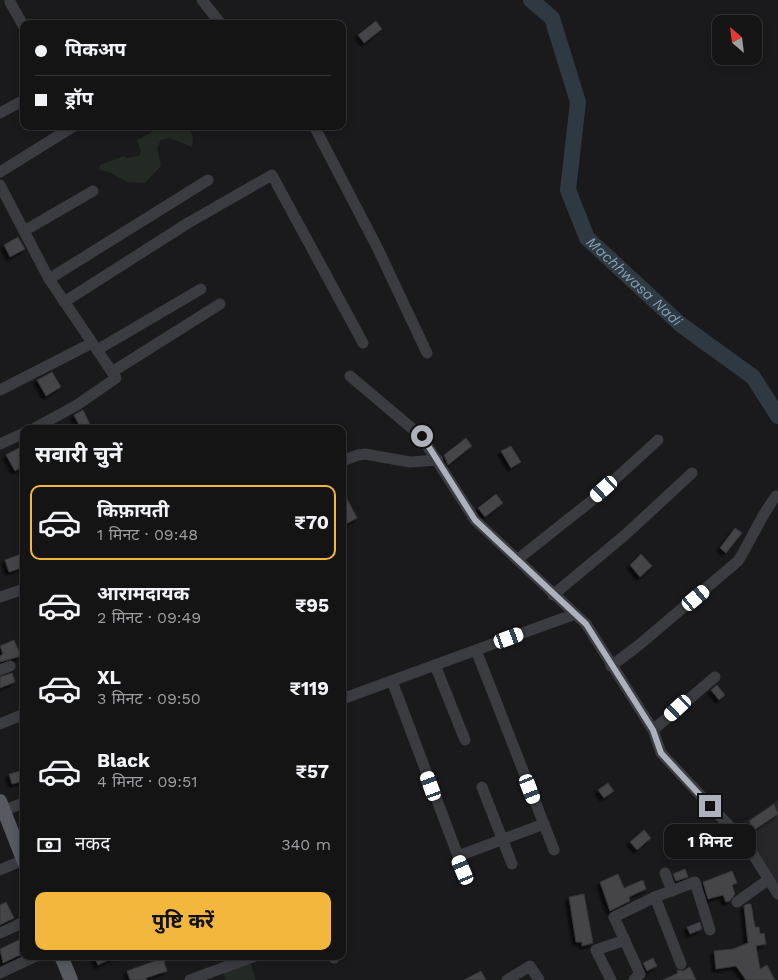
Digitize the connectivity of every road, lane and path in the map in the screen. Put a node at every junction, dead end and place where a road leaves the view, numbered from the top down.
1 (202, 0) edge
2 (11, 1) edge
3 (0, 9) edge
4 (20, 20) edge
5 (218, 20) edge
6 (20, 102) edge
7 (0, 113) edge
8 (68, 130) edge
9 (316, 130) edge
10 (0, 172) edge
11 (208, 180) dead end
12 (0, 185) edge
13 (93, 191) dead end
14 (24, 231) junction
15 (49, 279) junction
16 (201, 289) dead end
17 (64, 302) junction
18 (220, 304) dead end
19 (363, 343) dead end
20 (95, 347) junction
21 (427, 353) dead end
22 (112, 372) junction
23 (350, 376) dead end
24 (0, 390) edge
25 (40, 425) edge
26 (20, 435) edge
27 (658, 440) dead end
28 (0, 444) edge
29 (346, 459) edge
30 (438, 460) junction
31 (692, 473) dead end
32 (776, 496) dead end
33 (518, 559) junction
34 (20, 590) edge
35 (553, 595) junction
36 (0, 597) edge
37 (575, 614) junction
38 (476, 650) junction
39 (436, 665) junction
40 (611, 666) junction
41 (715, 677) dead end
42 (392, 681) junction
43 (346, 698) edge
44 (20, 716) edge
45 (0, 724) edge
46 (653, 730) junction
47 (465, 740) dead end
48 (482, 787) dead end
49 (20, 804) edge
50 (2, 806) edge
51 (544, 824) junction
52 (502, 840) junction
53 (554, 850) dead end
54 (20, 851) edge
55 (458, 856) junction
56 (20, 862) edge
57 (512, 864) dead end
58 (0, 870) edge
59 (463, 870) dead end
60 (666, 873) dead end
61 (768, 880) junction
62 (672, 890) junction
63 (778, 894) edge
64 (655, 897) junction
65 (737, 902) dead end
66 (20, 924) edge
67 (710, 930) dead end
68 (0, 933) edge
69 (625, 940) junction
70 (28, 960) edge
71 (63, 960) edge
72 (244, 960) edge
73 (681, 964) dead end
74 (0, 973) edge
75 (71, 980) edge
76 (190, 980) edge
77 (507, 980) edge
78 (539, 980) edge
79 (612, 980) edge
80 (634, 980) edge

1 - 5 street
2 - 3 street
2 - 4 street
6 - 7 street
8 - 10 street
9 - 21 street
11 - 15 street
12 - 14 street
13 - 14 street
14 - 15 street
15 - 17 street
16 - 20 street
17 - 19 street
17 - 20 street
18 - 22 street
20 - 22 street
20 - 24 street
22 - 25 street
23 - 30 street
26 - 28 street
27 - 33 street
29 - 30 street
30 - 33 street
31 - 35 street
32 - 40 street
33 - 35 street
34 - 36 street
35 - 37 street
37 - 38 street
37 - 40 street
38 - 39 street
38 - 51 street
39 - 42 street
39 - 47 street
40 - 46 street
41 - 46 street
42 - 43 street
42 - 55 street
44 - 45 street
46 - 61 street
48 - 52 street
49 - 50 street
50 - 54 main road
51 - 52 street
51 - 53 street
52 - 55 street
52 - 57 street
55 - 59 street
56 - 58 street
60 - 62 street
61 - 63 street
61 - 65 street
62 - 64 street
62 - 67 street
64 - 69 street
64 - 73 street
66 - 68 street
69 - 79 street
69 - 80 street
70 - 74 street
71 - 75 main road
72 - 76 street
77 - 78 street

